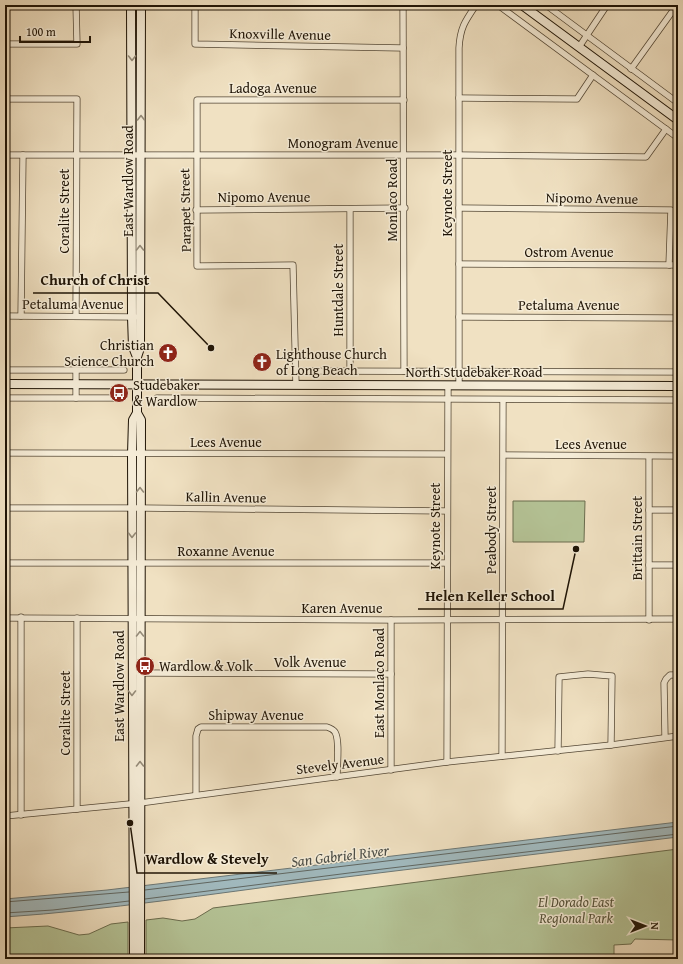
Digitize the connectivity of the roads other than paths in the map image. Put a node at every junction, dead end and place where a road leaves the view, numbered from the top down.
1 (76, 5) edge
2 (132, 5) edge
3 (141, 5) edge
4 (195, 5) edge
5 (403, 5) edge
6 (476, 5) edge
7 (498, 5) edge
8 (522, 5) edge
9 (546, 5) edge
10 (607, 5) edge
11 (677, 5) edge
12 (587, 35) junction
13 (5, 44) edge
14 (403, 48) junction
15 (579, 48) junction
16 (631, 69) junction
17 (593, 75) junction
18 (459, 98) junction
19 (5, 99) edge
20 (404, 100) junction
21 (677, 100) edge
22 (678, 120) edge
23 (666, 129) junction
24 (678, 138) edge
25 (77, 154) junction
26 (132, 154) junction
27 (140, 154) junction
28 (404, 154) junction
29 (5, 155) edge
30 (23, 155) junction
31 (196, 155) junction
32 (459, 155) junction
33 (405, 208) junction
34 (459, 208) junction
35 (350, 209) junction
36 (196, 210) junction
37 (459, 264) junction
38 (669, 265) junction
39 (678, 265) edge
40 (5, 316) edge
41 (21, 316) junction
42 (76, 316) junction
43 (136, 317) junction
44 (459, 317) junction
45 (678, 318) edge
46 (5, 370) edge
47 (76, 370) junction
48 (124, 370) dead end
49 (295, 371) junction
50 (350, 371) junction
51 (404, 371) junction
52 (459, 372) junction
53 (678, 372) edge
54 (5, 384) edge
55 (76, 384) junction
56 (137, 384) junction
57 (296, 385) junction
58 (448, 385) junction
59 (459, 385) junction
60 (678, 386) edge
61 (5, 398) edge
62 (76, 398) junction
63 (118, 398) dead end
64 (157, 398) dead end
65 (448, 400) junction
66 (503, 400) junction
67 (678, 400) edge
68 (5, 453) edge
69 (136, 454) junction
70 (447, 454) junction
71 (504, 455) junction
72 (678, 456) edge
73 (649, 457) junction
74 (5, 508) edge
75 (136, 508) junction
76 (649, 510) junction
77 (678, 510) edge
78 (447, 511) junction
79 (5, 563) edge
80 (136, 563) junction
81 (447, 563) junction
82 (678, 565) edge
83 (649, 566) junction
84 (5, 618) edge
85 (21, 618) junction
86 (77, 618) junction
87 (136, 619) junction
88 (447, 619) junction
89 (678, 619) edge
90 (391, 620) junction
91 (502, 620) junction
92 (649, 620) junction
93 (136, 673) junction
94 (391, 674) junction
95 (678, 675) edge
96 (678, 736) edge
97 (665, 737) junction
98 (611, 746) junction
99 (558, 751) junction
100 (502, 756) junction
101 (447, 762) junction
102 (391, 770) junction
103 (337, 777) junction
104 (196, 795) junction
105 (137, 803) junction
106 (77, 809) junction
107 (21, 815) junction
108 (5, 816) edge
109 (137, 927) junction
110 (134, 959) edge
111 (140, 959) edge

1 - 13 street
2 -> 26 main road, East Wardlow Road
27 -> 3 main road, East Wardlow Road
4 - 14 street, Knoxville Avenue
5 - 14 street, Monlaco Road
6 - 18 street, Keynote Street
7 - 17 street
8 - 15 main road
9 - 12 street
10 - 12 street
11 - 16 street
12 - 15 street
12 - 16 street
14 - 20 street, Monlaco Road
15 - 22 main road
16 - 21 street
17 - 18 street
17 - 23 street
18 - 32 street, Keynote Street
19 - 25 street
20 - 28 street, Monlaco Road
20 - 31 street, Ladoga Avenue
23 - 24 street
23 - 32 street, Monogram Avenue
25 - 26 street, Monogram Avenue
25 - 30 street, Monogram Avenue
25 - 42 street, Coralite Street
26 - 27 street, Monogram Avenue
26 - 43 main road, East Wardlow Road
27 - 31 street, Monogram Avenue
43 -> 27 main road, East Wardlow Road
28 - 31 street, Monogram Avenue
28 - 32 street, Monogram Avenue
28 - 33 street, Monlaco Road
29 - 30 street, Monogram Avenue
30 - 41 street
31 - 36 street, Parapet Street
32 - 34 street, Keynote Street
33 - 35 street, Nipomo Avenue
33 - 51 street, Monlaco Road
34 - 37 street, Keynote Street
34 - 38 street, Nipomo Avenue
35 - 36 street, Nipomo Avenue
35 - 50 street, Huntdale Street
36 - 49 street, Parapet Street
37 - 38 street, Ostrom Avenue
37 - 44 street, Keynote Street
38 - 39 street, Ostrom Avenue
40 - 41 street, Petaluma Avenue
41 - 42 street, Petaluma Avenue
42 - 43 street, Petaluma Avenue
43 - 56 main road, East Wardlow Road
44 - 45 street, Petaluma Avenue
44 - 52 street, Keynote Street
46 - 47 street
47 - 48 street
47 - 55 street
49 - 50 street, North Studebaker Road
49 - 57 street, Parapet Street
50 - 51 street, North Studebaker Road
51 - 52 street, North Studebaker Road
52 - 53 street, North Studebaker Road
52 - 59 street, Keynote Street
54 - 55 main road, North Studebaker Road
55 - 56 main road, North Studebaker Road
55 - 62 street
56 - 57 main road, North Studebaker Road
56 - 69 main road, East Wardlow Road
57 - 58 main road, North Studebaker Road
58 - 59 main road, North Studebaker Road
58 - 65 street, Keynote Street
59 - 60 main road, North Studebaker Road
61 - 62 street
62 - 63 street
64 - 65 street, North Studebaker Road
65 - 66 street, North Studebaker Road
65 - 70 street, Keynote Street
66 - 67 street, North Studebaker Road
66 - 71 street, Peabody Street
68 - 69 street, Lees Avenue
69 - 70 street, Lees Avenue
69 - 75 main road, East Wardlow Road
70 - 78 street, Keynote Street
71 - 73 street, Lees Avenue
71 - 91 street, Peabody Street
72 - 73 street, Lees Avenue
73 - 76 street, Brittain Street
74 - 75 street, Kallin Avenue
75 - 78 street, Kallin Avenue
75 - 80 main road, East Wardlow Road
76 - 77 street
76 - 83 street, Brittain Street
78 - 81 street, Keynote Street
79 - 80 street, Roxanne Avenue
80 - 81 street, Roxanne Avenue
80 - 87 main road, East Wardlow Road
81 - 88 street, Keynote Street
82 - 83 street
83 - 92 street, Brittain Street
84 - 85 street, Karen Avenue
85 - 86 street, Karen Avenue
85 - 107 street
86 - 87 street, Karen Avenue
86 - 106 street, Coralite Street
87 - 90 street, Karen Avenue
87 - 93 main road, East Wardlow Road
88 - 90 street, Karen Avenue
88 - 91 street, Karen Avenue
88 - 101 street, Keynote Street
89 - 92 street, Karen Avenue
90 - 94 street, East Monlaco Road
91 - 92 street, Karen Avenue
91 - 100 street, Peabody Street
93 - 94 street, Volk Avenue
93 - 105 main road, East Wardlow Road
94 - 102 street, East Monlaco Road
95 - 97 street
96 - 97 street, Stevely Avenue
97 - 98 street, Stevely Avenue
98 - 99 street, Stevely Avenue
98 - 99 street
99 - 100 street, Stevely Avenue
100 - 101 street, Stevely Avenue
101 - 102 street, Stevely Avenue
102 - 103 street, Stevely Avenue
103 - 104 street, Stevely Avenue
103 - 104 street, Shipway Avenue
104 - 105 street, Stevely Avenue
105 - 106 street, Stevely Avenue
105 - 109 main road, East Wardlow Road
106 - 107 street, Stevely Avenue
107 - 108 street, Stevely Avenue
109 - 110 main road, East Wardlow Road
109 - 111 main road, East Wardlow Road

